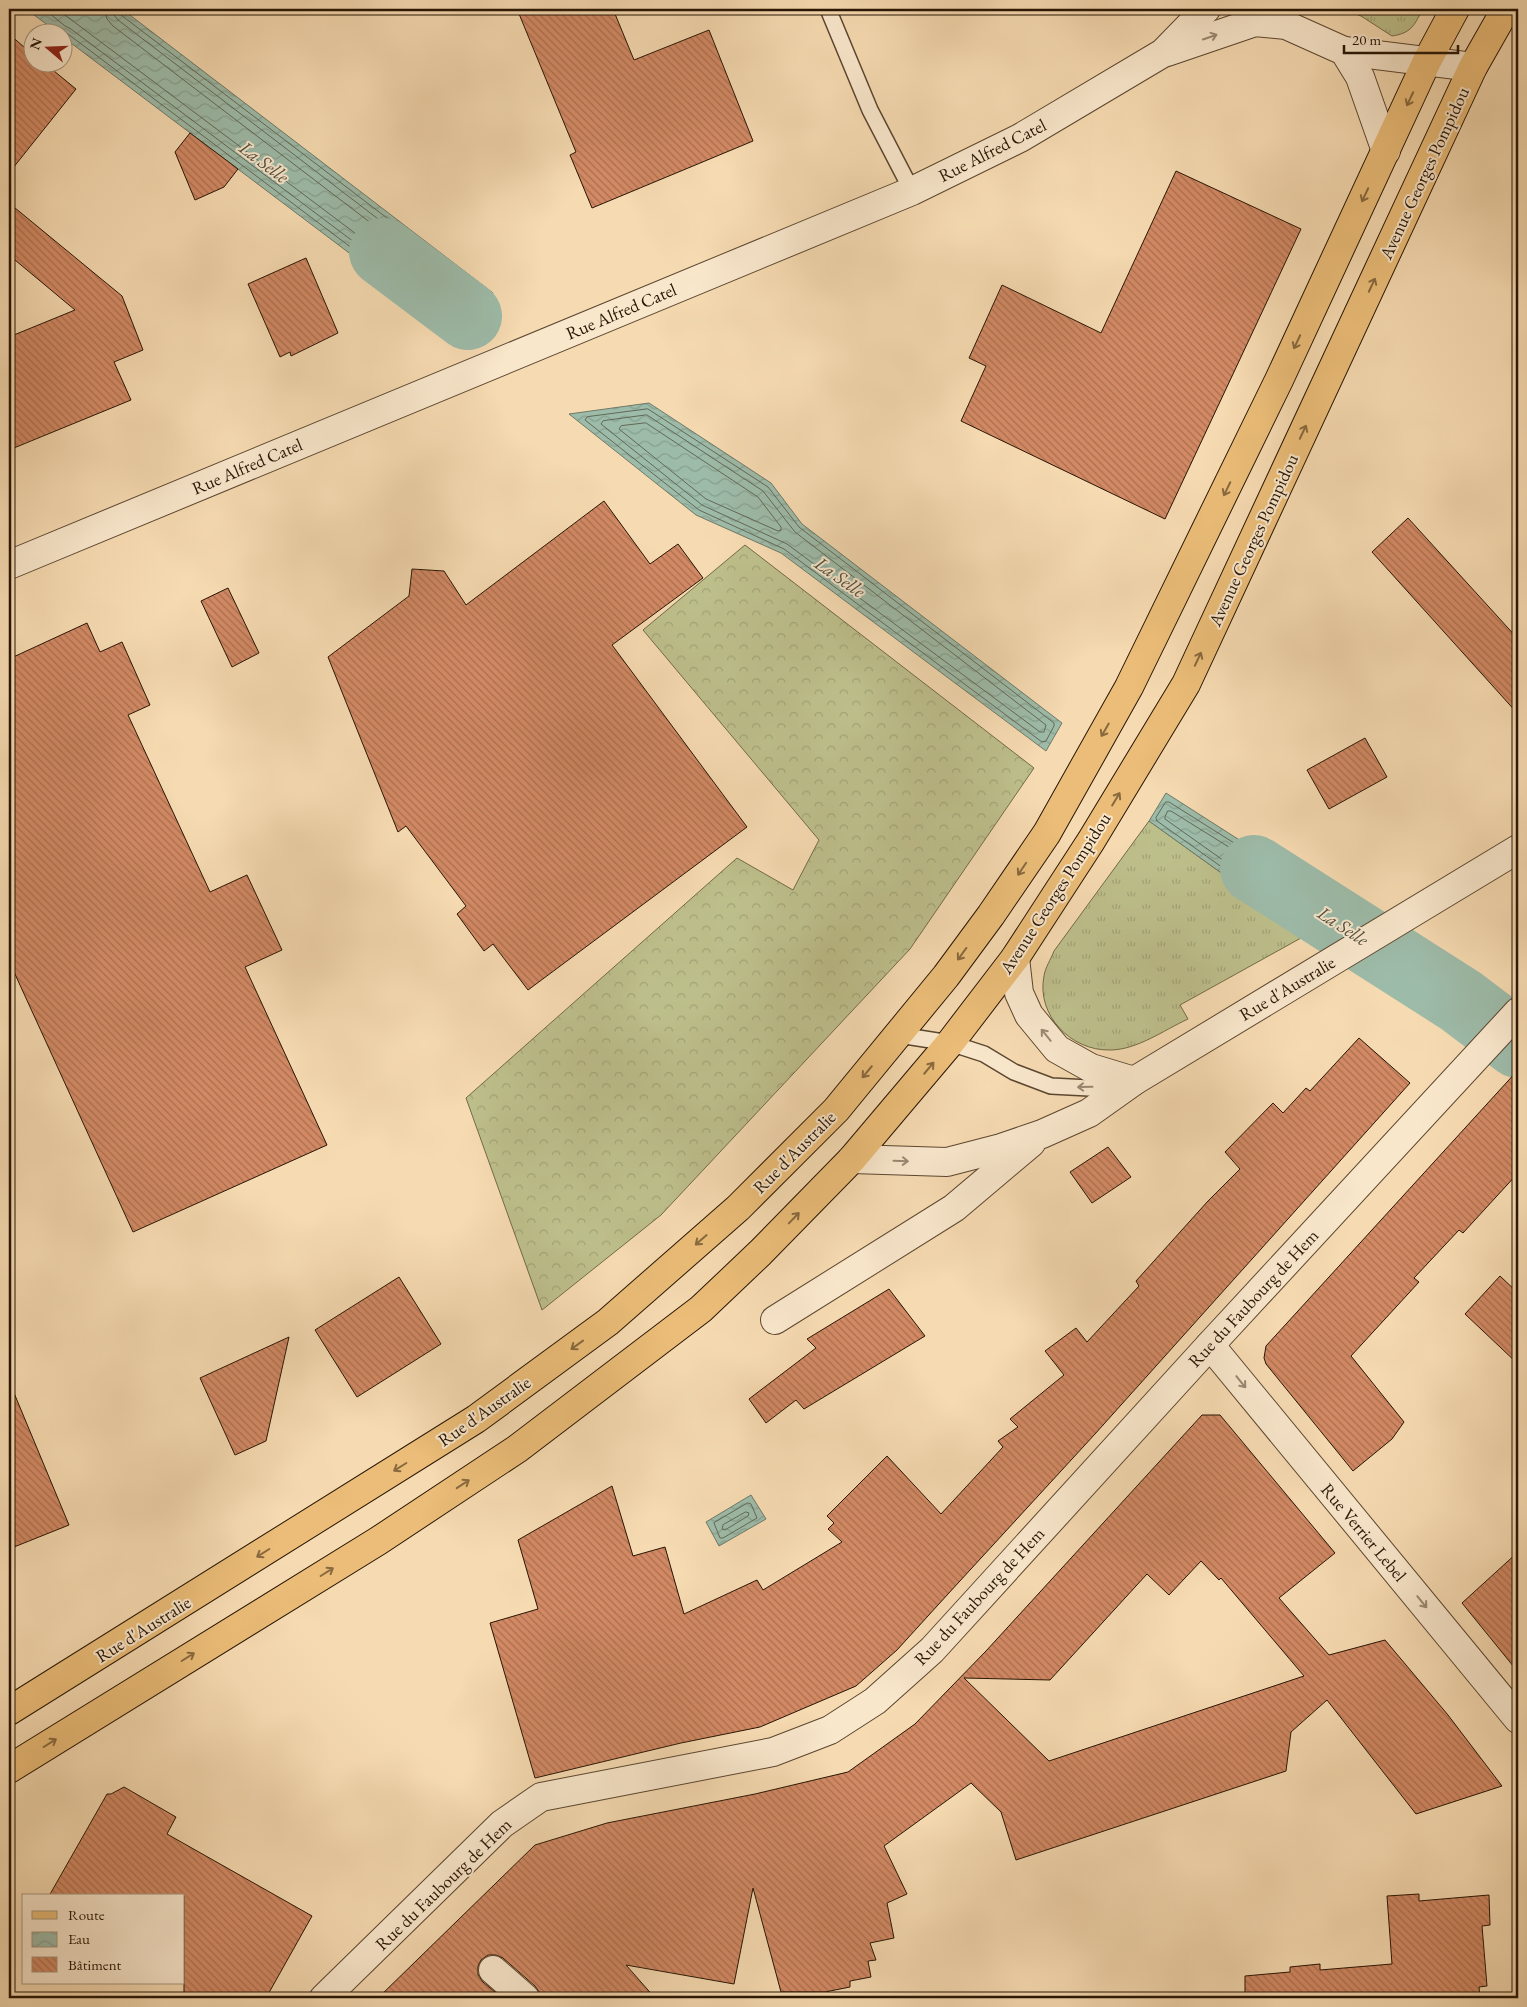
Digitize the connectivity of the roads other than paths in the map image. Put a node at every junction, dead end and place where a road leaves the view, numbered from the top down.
1 (828, 9) edge
2 (1206, 9) edge
3 (1455, 9) edge
4 (1506, 9) edge
5 (1344, 51) junction
6 (1164, 53) junction
7 (1427, 61) junction
8 (1473, 67) junction
9 (1386, 151) junction
10 (912, 190) junction
11 (9, 565) edge
12 (1518, 849) edge
13 (1015, 958) junction
14 (1518, 1012) edge
15 (899, 1035) junction
16 (950, 1043) junction
17 (1134, 1081) junction
18 (1042, 1134) junction
19 (852, 1159) junction
20 (775, 1320) dead end
21 (1210, 1345) junction
22 (9, 1711) edge
23 (1518, 1719) edge
24 (9, 1769) edge
25 (493, 1970) dead end
26 (324, 1998) edge
27 (525, 1998) edge

1 - 10 lane
2 - 6 street, Rue Alfred Catel
3 - 7 main road
4 - 8 main road, Avenue Georges Pompidou
6 -> 5 street
5 - 7 street
5 - 9 street
6 - 10 street, Rue Alfred Catel
7 - 8 street
7 -> 9 main road
13 -> 8 main road, Avenue Georges Pompidou
9 -> 15 main road
10 - 11 street, Rue Alfred Catel
12 - 17 street, Rue d'Australie
13 - 16 main road, Avenue Georges Pompidou
17 -> 13 street
14 - 21 street, Rue du Faubourg de Hem
15 - 16 lane
15 -> 22 main road, Rue d'Australie
17 -> 16 lane
19 -> 16 main road
17 - 18 street, Rue d'Australie
19 -> 18 street, Rue d'Australie
18 - 20 street, Rue d'Australie
24 -> 19 main road
21 -> 23 street, Rue Verrier Lebel
21 - 26 street, Rue du Faubourg de Hem
25 - 27 street

